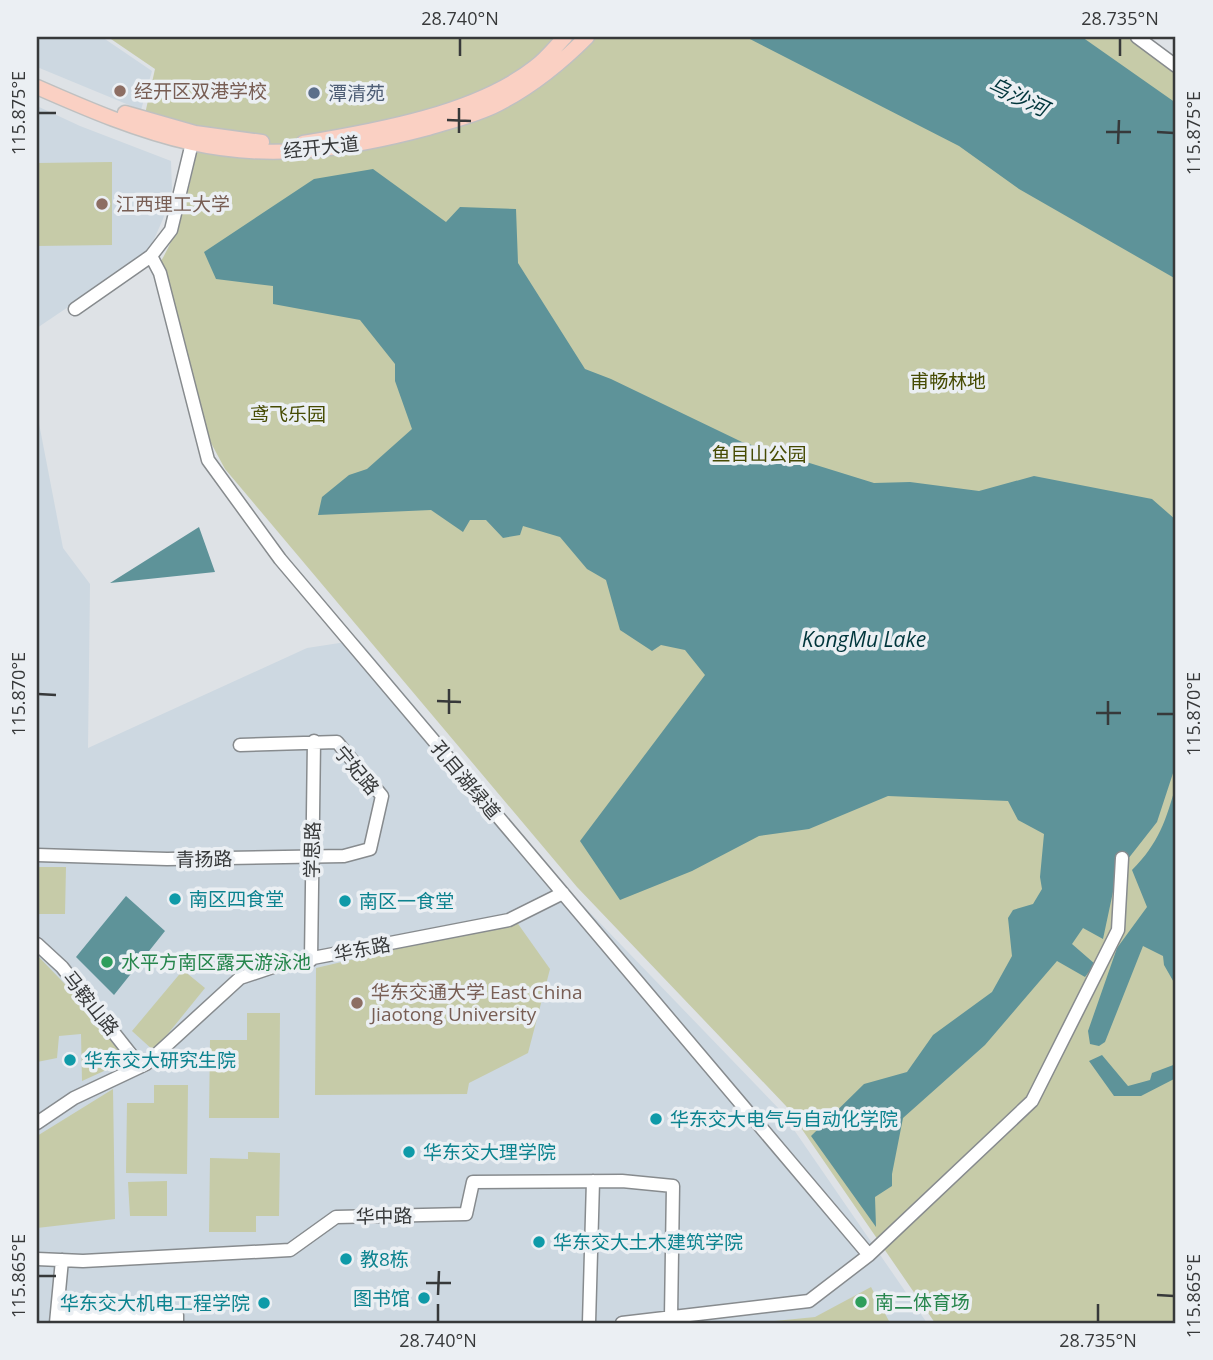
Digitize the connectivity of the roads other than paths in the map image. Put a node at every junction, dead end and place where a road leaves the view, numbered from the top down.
1 (565, 37) edge
2 (587, 37) edge
3 (1138, 37) edge
4 (1176, 66) edge
5 (37, 77) edge
6 (37, 87) edge
7 (192, 144) junction
8 (152, 256) junction
9 (75, 309) dead end
10 (314, 741) junction
11 (240, 745) dead end
12 (370, 849) joint
13 (37, 855) edge
14 (312, 857) junction
15 (1122, 858) dead end
16 (563, 893) junction
17 (37, 944) edge
18 (311, 960) junction
19 (140, 1066) junction
20 (37, 1123) edge
21 (593, 1181) junction
22 (869, 1255) junction
23 (37, 1259) edge
24 (62, 1260) junction
25 (671, 1317) junction
26 (56, 1319) edge
27 (177, 1323) edge
28 (590, 1323) edge
29 (622, 1323) edge

1 - 5 main road, 经开大道
2 - 7 main road, 经开大道
3 - 4 street
6 - 7 main road, 经开大道
7 - 8 street
8 - 9 street
8 - 16 street, 孔目湖绿道
10 - 11 street, 宁妃路
10 - 12 street, 宁妃路
10 - 14 street, 学思路
12 - 14 street, 青扬路
13 - 14 street, 青扬路
14 - 18 street, 学思路
15 - 22 street
16 - 18 street, 华东路
16 - 22 street, 孔目湖绿道
17 - 19 street, 马鞍山路
18 - 19 street, 华东路
19 - 20 street, 华东路
21 - 24 street, 华中路
21 - 25 street, 华中路
21 - 28 street
22 - 25 street
23 - 24 street, 华中路
24 - 26 street
25 - 29 street
26 - 27 street

